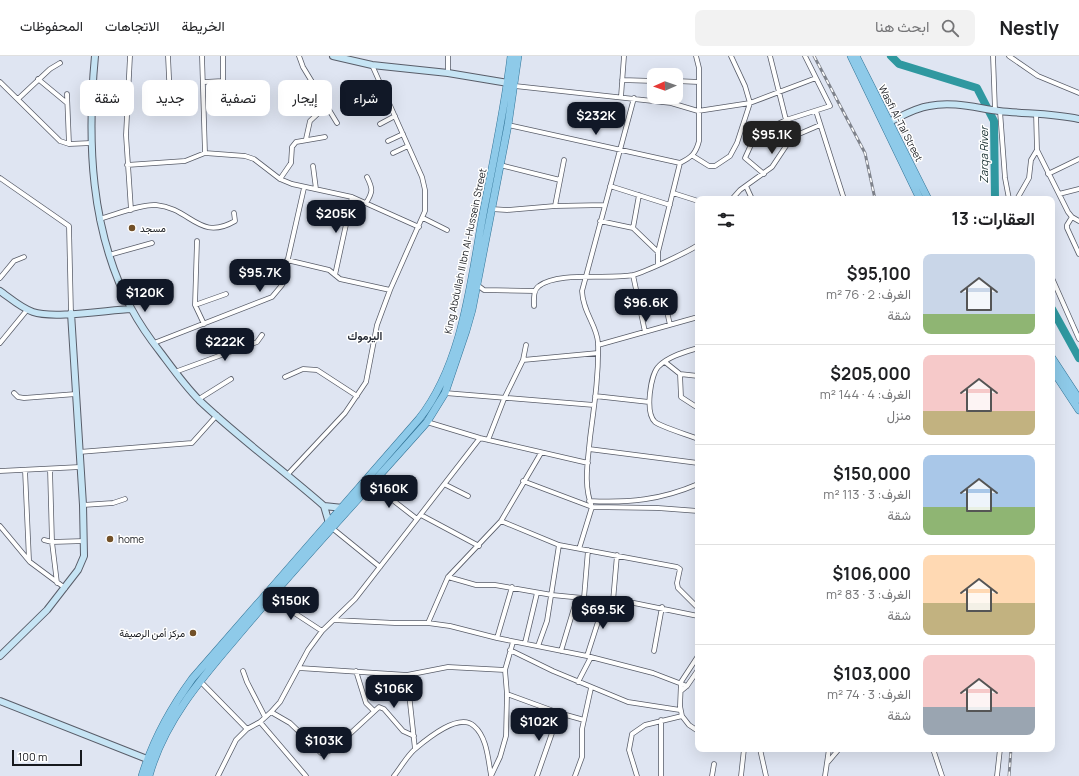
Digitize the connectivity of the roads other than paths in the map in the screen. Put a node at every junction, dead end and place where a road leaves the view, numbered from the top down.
1 (95, 56) edge
2 (130, 56) edge
3 (168, 56) edge
4 (202, 56) edge
5 (223, 56) edge
6 (299, 56) edge
7 (332, 56) edge
8 (448, 56) edge
9 (511, 56) edge
10 (518, 56) edge
11 (624, 56) edge
12 (696, 56) edge
13 (731, 56) edge
14 (770, 56) edge
15 (806, 56) edge
16 (851, 56) edge
17 (856, 56) edge
18 (993, 56) edge
19 (1009, 56) edge
20 (346, 58) edge
21 (60, 63) dead end
22 (372, 65) junction
23 (448, 74) junction
24 (816, 78) junction
25 (38, 79) junction
26 (169, 80) edge
27 (311, 80) edge
28 (379, 80) edge
29 (622, 80) junction
30 (647, 81) edge
31 (683, 81) edge
32 (0, 82) edge
33 (204, 82) junction
34 (699, 82) junction
35 (511, 84) junction
36 (779, 92) junction
37 (1079, 93) edge
38 (67, 94) dead end
39 (621, 97) junction
40 (634, 98) junction
41 (18, 99) junction
42 (67, 103) junction
43 (750, 103) junction
44 (392, 109) edge
45 (995, 110) junction
46 (698, 111) junction
47 (816, 111) junction
48 (1036, 113) junction
49 (332, 115) edge
50 (315, 116) edge
51 (395, 116) junction
52 (1079, 119) edge
53 (786, 120) junction
54 (889, 122) junction
55 (337, 123) dead end
56 (380, 124) dead end
57 (508, 124) junction
58 (820, 125) junction
59 (403, 134) junction
60 (325, 137) dead end
61 (306, 139) junction
62 (388, 141) dead end
63 (91, 143) junction
64 (69, 144) junction
65 (408, 146) junction
66 (620, 150) junction
67 (1037, 150) junction
68 (205, 153) junction
69 (393, 153) dead end
70 (693, 156) junction
71 (564, 160) dead end
72 (1079, 160) edge
73 (680, 163) junction
74 (127, 165) junction
75 (500, 165) junction
76 (314, 166) dead end
77 (764, 174) junction
78 (1048, 174) junction
79 (0, 178) edge
80 (367, 178) dead end
81 (280, 179) junction
82 (560, 180) junction
83 (610, 186) junction
84 (746, 186) junction
85 (304, 188) junction
86 (316, 189) junction
87 (1079, 189) edge
88 (673, 193) junction
89 (1059, 194) junction
90 (639, 195) junction
91 (735, 196) edge
92 (751, 196) edge
93 (843, 196) edge
94 (919, 196) edge
95 (926, 196) edge
96 (1008, 196) edge
97 (1019, 196) edge
98 (352, 198) junction
99 (695, 200) edge
100 (366, 203) junction
101 (604, 205) junction
102 (670, 205) junction
103 (555, 206) junction
104 (491, 209) junction
105 (131, 210) junction
106 (234, 213) dead end
107 (1072, 217) junction
108 (423, 218) junction
109 (99, 220) junction
110 (600, 221) junction
111 (1079, 222) edge
112 (419, 227) junction
113 (632, 228) junction
114 (448, 230) dead end
115 (197, 241) dead end
116 (152, 243) dead end
117 (695, 246) edge
118 (658, 252) junction
119 (1079, 254) edge
120 (109, 255) junction
121 (24, 257) dead end
122 (287, 260) junction
123 (658, 264) junction
124 (335, 275) junction
125 (633, 275) junction
126 (0, 278) edge
127 (586, 278) junction
128 (474, 283) junction
129 (1055, 285) edge
130 (390, 290) junction
131 (0, 291) edge
132 (535, 291) junction
133 (226, 294) dead end
134 (664, 298) dead end
135 (195, 305) junction
136 (534, 306) dead end
137 (131, 309) junction
138 (27, 310) junction
139 (71, 313) junction
140 (695, 318) edge
141 (204, 324) junction
142 (670, 325) junction
143 (645, 332) junction
144 (262, 335) dead end
145 (1079, 339) edge
146 (0, 343) edge
147 (154, 343) junction
148 (526, 345) dead end
149 (598, 345) junction
150 (695, 349) edge
151 (598, 353) junction
152 (523, 360) junction
153 (665, 362) junction
154 (1055, 363) edge
155 (175, 372) junction
156 (680, 374) junction
157 (1055, 374) edge
158 (695, 376) edge
159 (285, 377) dead end
160 (232, 379) dead end
161 (14, 393) dead end
162 (445, 393) junction
163 (76, 394) junction
164 (357, 396) junction
165 (595, 396) junction
166 (199, 399) junction
167 (504, 399) junction
168 (1079, 399) edge
169 (649, 402) junction
170 (594, 405) junction
171 (695, 406) edge
172 (1079, 410) edge
173 (216, 415) junction
174 (427, 422) junction
175 (480, 438) junction
176 (695, 438) edge
177 (488, 440) junction
178 (589, 449) junction
179 (79, 452) junction
180 (541, 453) junction
181 (588, 463) junction
182 (695, 463) edge
183 (80, 467) junction
184 (50, 469) junction
185 (25, 470) junction
186 (0, 471) edge
187 (288, 474) junction
188 (523, 482) junction
189 (372, 484) junction
190 (446, 485) junction
191 (695, 485) edge
192 (468, 496) dead end
193 (125, 499) dead end
194 (589, 501) junction
195 (83, 505) junction
196 (324, 506) junction
197 (592, 507) junction
198 (342, 508) junction
199 (695, 511) edge
200 (421, 515) junction
201 (417, 519) junction
202 (501, 522) junction
203 (0, 526) edge
204 (330, 526) junction
205 (44, 540) dead end
206 (84, 541) junction
207 (52, 542) junction
208 (559, 545) junction
209 (479, 546) junction
210 (579, 549) junction
211 (588, 550) junction
212 (617, 555) junction
213 (29, 560) junction
214 (298, 561) junction
215 (380, 567) junction
216 (448, 577) junction
217 (57, 583) junction
218 (512, 587) junction
219 (65, 588) junction
220 (537, 593) junction
221 (552, 595) junction
222 (270, 597) junction
223 (577, 598) junction
224 (584, 598) junction
225 (605, 600) junction
226 (613, 601) junction
227 (695, 605) edge
228 (662, 608) junction
229 (695, 615) edge
230 (334, 620) junction
231 (428, 622) junction
232 (322, 631) junction
233 (497, 638) junction
234 (513, 642) junction
235 (525, 643) junction
236 (538, 646) junction
237 (510, 650) junction
238 (561, 651) junction
239 (654, 651) dead end
240 (0, 656) edge
241 (216, 656) junction
242 (589, 656) junction
243 (695, 661) edge
244 (299, 668) junction
245 (505, 670) junction
246 (243, 671) dead end
247 (356, 671) junction
248 (695, 674) edge
249 (407, 675) junction
250 (200, 681) junction
251 (578, 682) junction
252 (681, 682) junction
253 (687, 686) junction
254 (591, 688) junction
255 (681, 691) junction
256 (507, 694) junction
257 (0, 701) edge
258 (680, 710) junction
259 (374, 711) junction
260 (271, 712) junction
261 (559, 713) junction
262 (682, 716) junction
263 (265, 717) junction
264 (584, 720) junction
265 (661, 720) junction
266 (260, 722) junction
267 (247, 729) junction
268 (695, 729) edge
269 (414, 736) junction
270 (415, 749) junction
271 (744, 752) edge
272 (761, 752) edge
273 (829, 752) edge
274 (837, 752) edge
275 (934, 752) edge
276 (1000, 752) edge
277 (147, 759) junction
278 (828, 762) junction
279 (714, 764) dead end
280 (491, 775) edge
281 (142, 776) edge
282 (149, 776) edge
283 (218, 776) edge
284 (306, 776) edge
285 (394, 776) edge
286 (537, 776) edge
287 (575, 776) edge
288 (637, 776) edge
289 (661, 776) edge
290 (712, 776) edge
291 (741, 776) edge
292 (766, 776) edge
293 (825, 776) edge
294 (942, 776) edge
295 (997, 776) edge

1 - 63 street
2 - 74 street
3 - 26 street
4 - 33 street
5 - 33 street
6 - 27 street
7 - 20 street
8 - 23 street
9 - 35 main road, King Abdullah II Ibn Al-Hussein Street
10 - 35 main road, King Abdullah II Ibn Al-Hussein Street
11 - 29 street
12 - 34 street
13 - 43 street
14 - 36 street
15 - 24 street
16 - 94 main road, Wasfi Al-Tal Street
17 - 54 main road, Wasfi Al-Tal Street
18 - 45 street
19 - 37 street
20 - 22 street
21 - 25 street
22 - 23 street
22 - 28 street
23 - 35 street
24 - 36 street
24 - 47 street
25 - 41 street
25 - 42 street
29 - 30 street
29 - 39 street
31 - 34 street
32 - 41 street
33 - 68 street
34 - 46 street
35 - 39 street
35 - 57 main road, King Abdullah II Ibn Al-Hussein Street
35 - 128 main road, King Abdullah II Ibn Al-Hussein Street
36 - 43 street
36 - 53 street
38 - 42 street
39 - 40 street
40 - 46 street
40 - 66 street
41 - 64 street
42 - 64 street
43 - 46 street
43 - 70 street
44 - 51 street
45 - 48 street
45 - 54 street
45 - 96 street
46 - 70 street
47 - 53 street
47 - 58 street
48 - 52 street
48 - 67 street
49 - 55 street
50 - 61 street
51 - 56 street
51 - 59 street
53 - 77 street
54 - 95 main road, Wasfi Al-Tal Street
57 - 66 street
57 - 75 main road, King Abdullah II Ibn Al-Hussein Street
58 - 77 street
58 - 93 street
59 - 62 street
59 - 65 street
60 - 61 street
61 - 81 street
63 - 64 street
63 - 109 street
65 - 69 street
65 - 108 street
66 - 73 street
66 - 83 street
67 - 78 street
67 - 97 street
68 - 74 street
68 - 81 street
70 - 73 street
71 - 82 street
72 - 78 street
73 - 88 street
74 - 105 street
75 - 82 street
75 - 104 main road, King Abdullah II Ibn Al-Hussein Street
76 - 86 street
77 - 84 street
78 - 89 street
79 - 139 street
80 - 100 street
81 - 85 street
82 - 103 street
83 - 90 street
83 - 101 street
84 - 91 street
84 - 92 street
85 - 86 street
85 - 122 street
86 - 98 street
87 - 89 street
88 - 99 street
88 - 102 street
89 - 107 street
90 - 102 street
90 - 113 street
98 - 100 street
98 - 124 street
100 - 112 street
101 - 103 street
101 - 110 street
102 - 118 street
103 - 104 street
104 - 128 main road, King Abdullah II Ibn Al-Hussein Street
105 - 106 street
105 - 109 street
107 - 111 street
107 - 119 street
108 - 112 street
108 - 114 street
109 - 120 street
110 - 113 street
110 - 127 street
112 - 130 street
113 - 118 street
115 - 135 street
116 - 120 street
117 - 123 street
118 - 123 street
120 - 137 street
121 - 126 street
122 - 124 street
122 - 141 street
123 - 125 street
124 - 130 street
125 - 127 street
125 - 143 street
127 - 132 street
127 - 149 street
128 - 132 street
128 - 162 main road, King Abdullah II Ibn Al-Hussein Street
128 - 198 main road, King Abdullah II Ibn Al-Hussein Street
129 - 145 street
130 - 164 street
131 - 138 street
132 - 136 street
133 - 135 street
134 - 142 street
135 - 141 street
137 - 139 street
137 - 147 street
138 - 139 street
138 - 146 street
139 - 163 street
140 - 142 street
141 - 147 street
142 - 143 street
143 - 149 street
144 - 155 street
147 - 155 street
148 - 152 street
149 - 151 street
150 - 153 street
151 - 152 street
151 - 165 street
152 - 167 street
153 - 156 street
153 - 169 street
154 - 168 main road
155 - 166 street
156 - 158 street
156 - 171 street
157 - 172 main road
159 - 164 street
160 - 166 street
161 - 163 street
162 - 167 street
162 - 174 main road, King Abdullah II Ibn Al-Hussein Street
163 - 179 street
164 - 187 street
165 - 169 street
165 - 170 street
166 - 173 street
167 - 170 street
167 - 177 street
169 - 176 street
170 - 178 street
173 - 179 street
173 - 187 street
174 - 175 street
174 - 189 main road, King Abdullah II Ibn Al-Hussein Street
175 - 177 street
175 - 190 street
177 - 180 street
178 - 181 street
178 - 182 street
179 - 183 street
180 - 181 street
180 - 188 street
181 - 194 street
183 - 184 street
183 - 195 street
184 - 185 street
184 - 207 street
185 - 186 street
185 - 213 street
187 - 196 street
188 - 197 street
188 - 202 street
189 - 201 street
189 - 204 main road, King Abdullah II Ibn Al-Hussein Street
190 - 192 street
190 - 200 street
191 - 194 street
193 - 195 street
194 - 197 street
195 - 206 street
196 - 198 street
196 - 204 street
197 - 199 street
197 - 210 street
198 - 204 main road, King Abdullah II Ibn Al-Hussein Street
200 - 201 street
200 - 209 street
201 - 215 street
202 - 208 street
202 - 209 street
203 - 213 street
204 - 214 main road, King Abdullah II Ibn Al-Hussein Street
204 - 215 street
205 - 207 street
206 - 207 street
206 - 219 street
207 - 217 street
208 - 210 street
208 - 221 street
209 - 216 street
210 - 211 street
211 - 212 street
211 - 224 street
212 - 226 street
212 - 227 street
213 - 217 street
214 - 222 main road, King Abdullah II Ibn Al-Hussein Street
214 - 241 main road, King Abdullah II Ibn Al-Hussein Street
215 - 230 street
216 - 218 street
216 - 231 street
217 - 219 street
218 - 220 street
218 - 233 street
219 - 240 street
220 - 221 street
220 - 235 street
221 - 223 street
221 - 236 street
222 - 232 street
222 - 241 main road, King Abdullah II Ibn Al-Hussein Street
223 - 224 street
223 - 238 street
224 - 225 street
225 - 226 street
225 - 242 street
226 - 228 street
228 - 229 street
228 - 239 street
230 - 231 street
230 - 232 street
231 - 233 street
232 - 244 street
233 - 234 street
234 - 235 street
234 - 237 street
235 - 236 street
236 - 238 street
237 - 245 street
237 - 251 street
238 - 242 street
241 - 250 main road, King Abdullah II Ibn Al-Hussein Street
241 - 277 main road, King Abdullah II Ibn Al-Hussein Street
242 - 251 street
242 - 252 street
243 - 252 street
244 - 247 street
244 - 260 street
245 - 249 street
245 - 256 street
246 - 263 street
247 - 249 street
247 - 259 street
248 - 253 street
249 - 269 street
250 - 267 street
250 - 282 main road, King Abdullah II Ibn Al-Hussein Street
251 - 254 street
252 - 253 street
252 - 255 street
253 - 255 street
254 - 258 street
254 - 264 street
255 - 258 street
256 - 261 street
256 - 280 street
257 - 277 street
258 - 262 street
259 - 260 street
259 - 269 street
260 - 263 street
261 - 264 street
261 - 286 street
262 - 265 street
262 - 268 street
263 - 266 street
264 - 287 street
265 - 288 street
265 - 289 street
266 - 267 street
266 - 284 street
267 - 283 street
269 - 270 street
270 - 280 street
270 - 285 street
271 - 291 street
272 - 292 street
273 - 278 street
274 - 278 street
275 - 294 street
276 - 295 street
277 - 281 main road, King Abdullah II Ibn Al-Hussein Street
278 - 293 street
279 - 290 street

